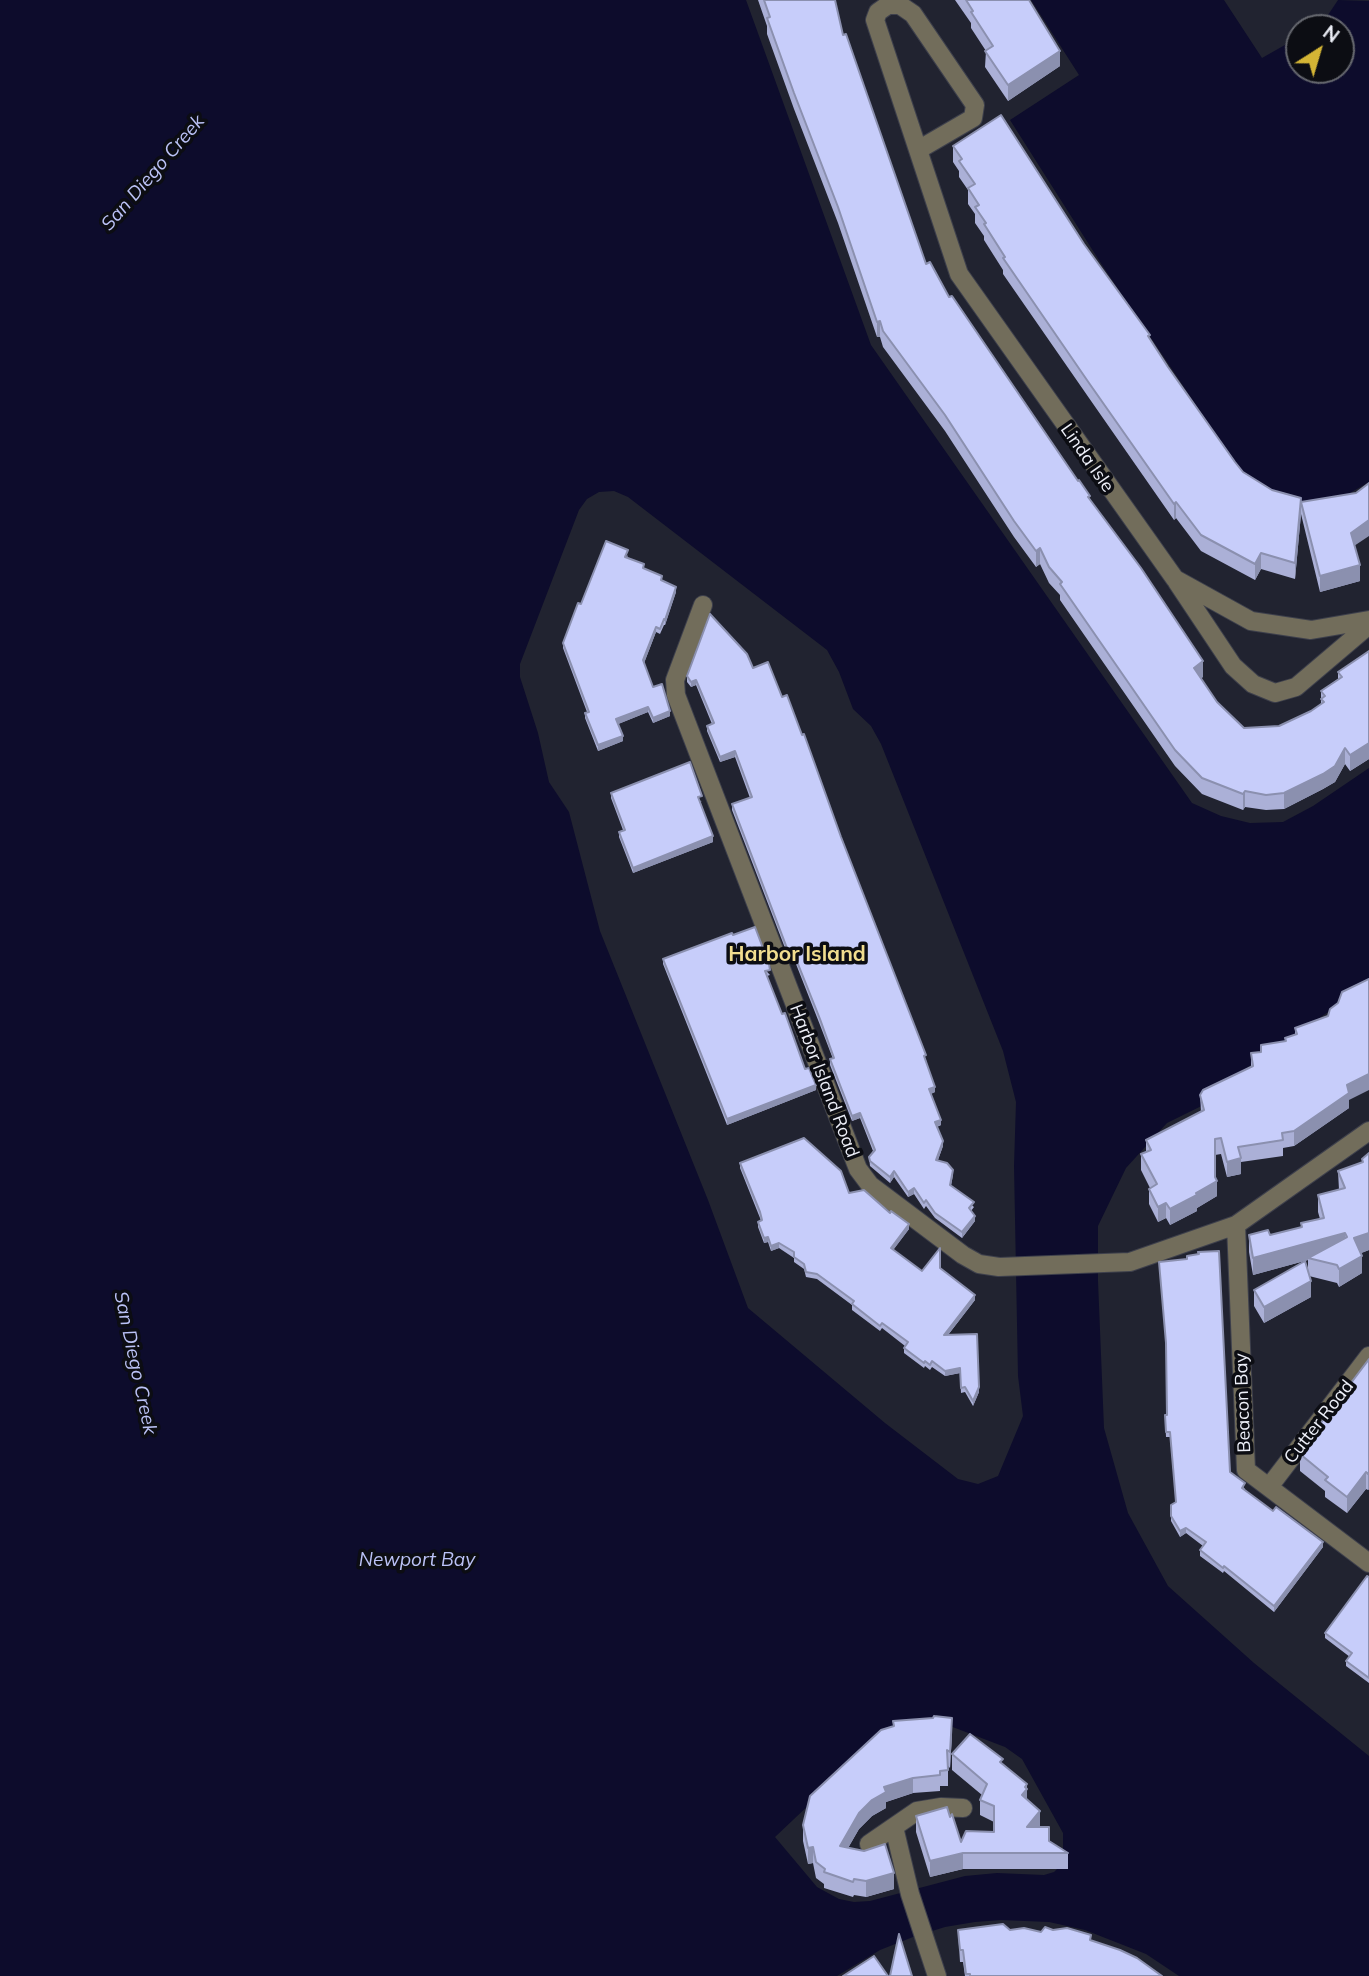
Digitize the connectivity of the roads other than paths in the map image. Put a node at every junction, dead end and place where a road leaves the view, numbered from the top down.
1 (918, 150) junction
2 (1175, 579) junction
3 (703, 605) dead end
4 (1369, 622) edge
5 (1369, 1131) edge
6 (1236, 1224) junction
7 (1369, 1356) edge
8 (1269, 1487) junction
9 (1369, 1563) edge
10 (963, 1808) dead end
11 (894, 1827) junction
12 (869, 1844) dead end
13 (937, 1976) edge

1 - 1 street, Linda Isle
1 - 2 street, Linda Isle
2 - 4 street, Linda Isle
2 - 4 street
3 - 6 street, Harbor Island Road
5 - 6 street, Harbor Island Road
6 - 8 street, Beacon Bay
7 - 8 street, Cutter Road
8 - 9 street, Beacon Bay
10 - 11 street
11 - 12 street
11 - 13 street

